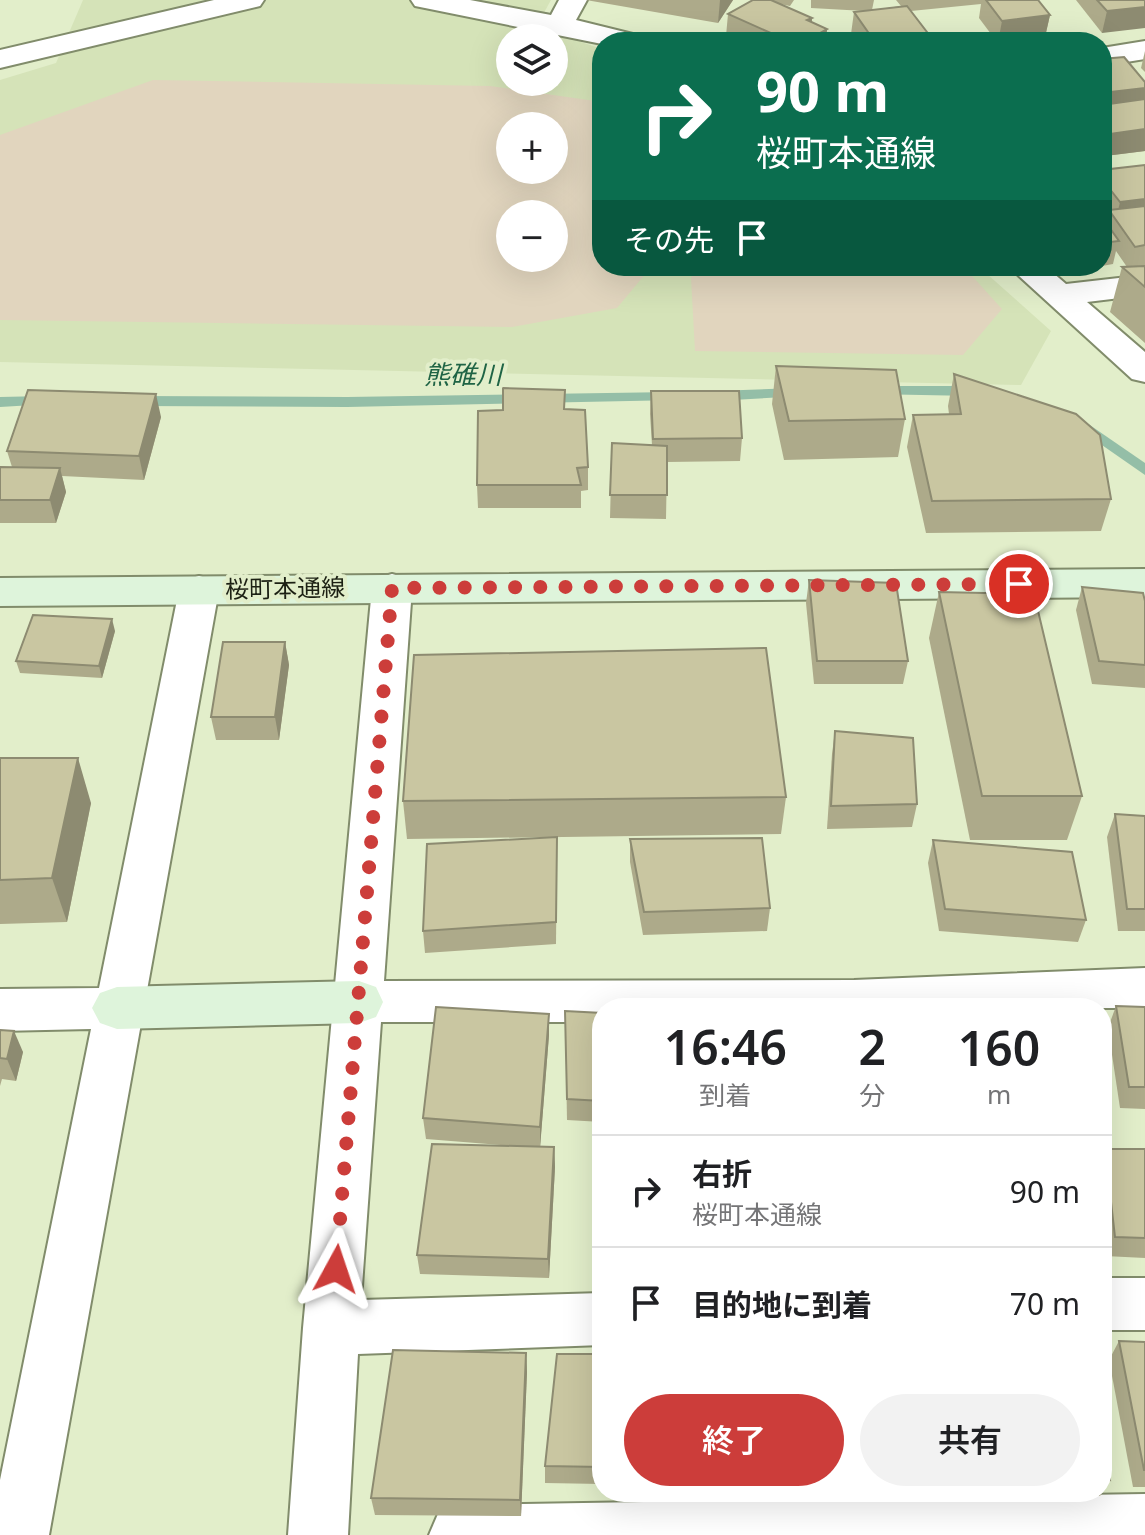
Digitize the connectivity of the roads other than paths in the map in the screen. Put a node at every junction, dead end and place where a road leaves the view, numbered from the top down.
1 (250, 0) edge
2 (425, 0) edge
3 (566, 12) edge
4 (609, 32) edge
5 (1145, 50) edge
6 (1112, 55) edge
7 (0, 59) edge
8 (1038, 276) edge
9 (1145, 285) edge
10 (1062, 295) junction
11 (1145, 371) edge
12 (1145, 583) edge
13 (392, 588) junction
14 (199, 590) junction
15 (0, 592) edge
16 (1145, 988) edge
17 (902, 998) edge
18 (592, 1001) edge
19 (359, 1002) junction
20 (117, 1008) junction
21 (0, 1010) edge
22 (1112, 1304) edge
23 (1145, 1304) edge
24 (592, 1319) edge
25 (331, 1328) junction
26 (1145, 1524) edge
27 (19, 1535) edge
28 (318, 1535) edge
29 (459, 1535) edge

1 - 7 street
2 - 3 street
3 - 4 street
5 - 6 street
8 - 10 street
9 - 10 street
10 - 11 street
12 - 13 street, 桜町本通線
13 - 14 street, 桜町本通線
13 - 19 street
14 - 15 street, 桜町本通線
14 - 20 street
16 - 17 street
18 - 19 street
19 - 20 street
19 - 25 street
20 - 21 street
20 - 27 street
22 - 23 street
24 - 25 street
25 - 28 street
26 - 29 street

